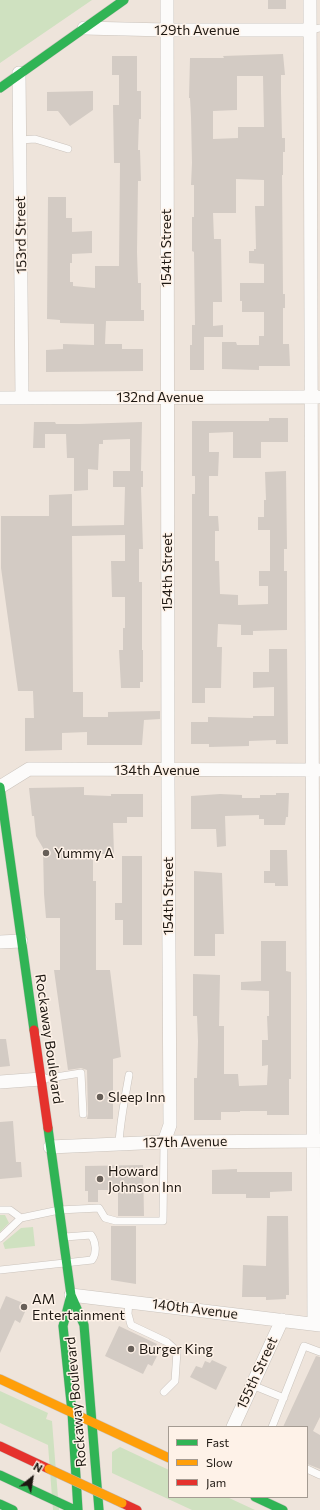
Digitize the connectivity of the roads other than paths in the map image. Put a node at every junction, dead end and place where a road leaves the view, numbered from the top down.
1 (124, 0) edge
2 (167, 0) edge
3 (310, 0) edge
4 (84, 28) junction
5 (315, 29) edge
6 (166, 30) junction
7 (19, 73) junction
8 (0, 88) edge
9 (20, 140) junction
10 (68, 149) dead end
11 (167, 397) junction
12 (316, 397) edge
13 (0, 398) edge
14 (22, 398) junction
15 (168, 770) junction
16 (316, 770) edge
17 (0, 787) edge
18 (3, 827) edge
19 (5, 852) edge
20 (21, 941) junction
21 (0, 942) edge
22 (129, 1074) dead end
23 (41, 1079) junction
24 (0, 1082) edge
25 (83, 1114) dead end
26 (317, 1141) edge
27 (164, 1142) junction
28 (120, 1144) junction
29 (50, 1147) junction
30 (0, 1210) edge
31 (59, 1210) junction
32 (21, 1218) junction
33 (63, 1237) junction
34 (0, 1238) edge
35 (66, 1262) junction
36 (0, 1270) edge
37 (71, 1295) junction
38 (129, 1302) junction
39 (282, 1320) junction
40 (317, 1324) edge
41 (320, 1352) edge
42 (0, 1379) edge
43 (252, 1385) junction
44 (164, 1392) dead end
45 (284, 1398) junction
46 (72, 1412) junction
47 (92, 1421) junction
48 (232, 1426) edge
49 (272, 1426) edge
50 (0, 1446) edge
51 (168, 1458) edge
52 (308, 1469) edge
53 (0, 1475) edge
54 (320, 1475) edge
55 (257, 1498) edge
56 (0, 1504) edge
57 (13, 1510) edge
58 (76, 1510) edge
59 (99, 1510) edge
60 (138, 1510) edge
61 (283, 1510) edge

1 - 4 main road
2 - 6 street, 154th Street
3 - 5 street
4 - 6 street, 129th Avenue
4 - 7 main road
5 - 6 street, 129th Avenue
5 - 12 street
6 - 11 street, 154th Street
7 - 8 main road
7 - 9 street, 153rd Street
9 - 10 lane
9 - 14 street, 153rd Street
11 - 12 street, 132nd Avenue
11 - 14 street, 132nd Avenue
11 - 15 street, 154th Street
12 - 16 street
13 - 14 street, 132nd Avenue
15 - 16 street, 134th Avenue
15 - 17 street, 134th Avenue
15 - 27 street, 154th Street
16 - 26 street
17 - 18 main road, Rockaway Boulevard
18 - 19 main road, Rockaway Boulevard
19 - 20 main road, Rockaway Boulevard
20 - 21 street
20 - 23 main road, Rockaway Boulevard
22 - 28 lane
23 - 24 street
23 - 25 lane
23 - 29 main road, Rockaway Boulevard
26 - 27 street, 137th Avenue
26 - 40 street
27 - 28 street, 137th Avenue
27 - 31 lane
28 - 29 street, 137th Avenue
29 - 31 main road, Rockaway Boulevard
30 - 32 lane
31 - 32 lane
31 - 33 main road, Rockaway Boulevard
32 - 34 lane
33 - 35 main road, Rockaway Boulevard
33 - 35 lane
35 - 36 lane
35 - 37 main road, Rockaway Boulevard
37 - 38 street, 140th Avenue
37 - 46 main road, Rockaway Boulevard
37 - 47 main road, Rockaway Boulevard
38 - 39 street, 140th Avenue
38 - 44 lane
39 - 40 street, 140th Avenue
39 - 43 street, 155th Street
41 - 45 lane
42 - 46 main road
43 - 45 lane
43 - 48 street, 155th Street
45 - 49 lane
46 - 47 main road
46 - 58 main road, Rockaway Boulevard
47 - 51 main road
47 - 59 main road, Rockaway Boulevard
50 - 60 main road, bridge
52 - 54 lane
53 - 58 main road
55 - 61 main road
56 - 57 main road

